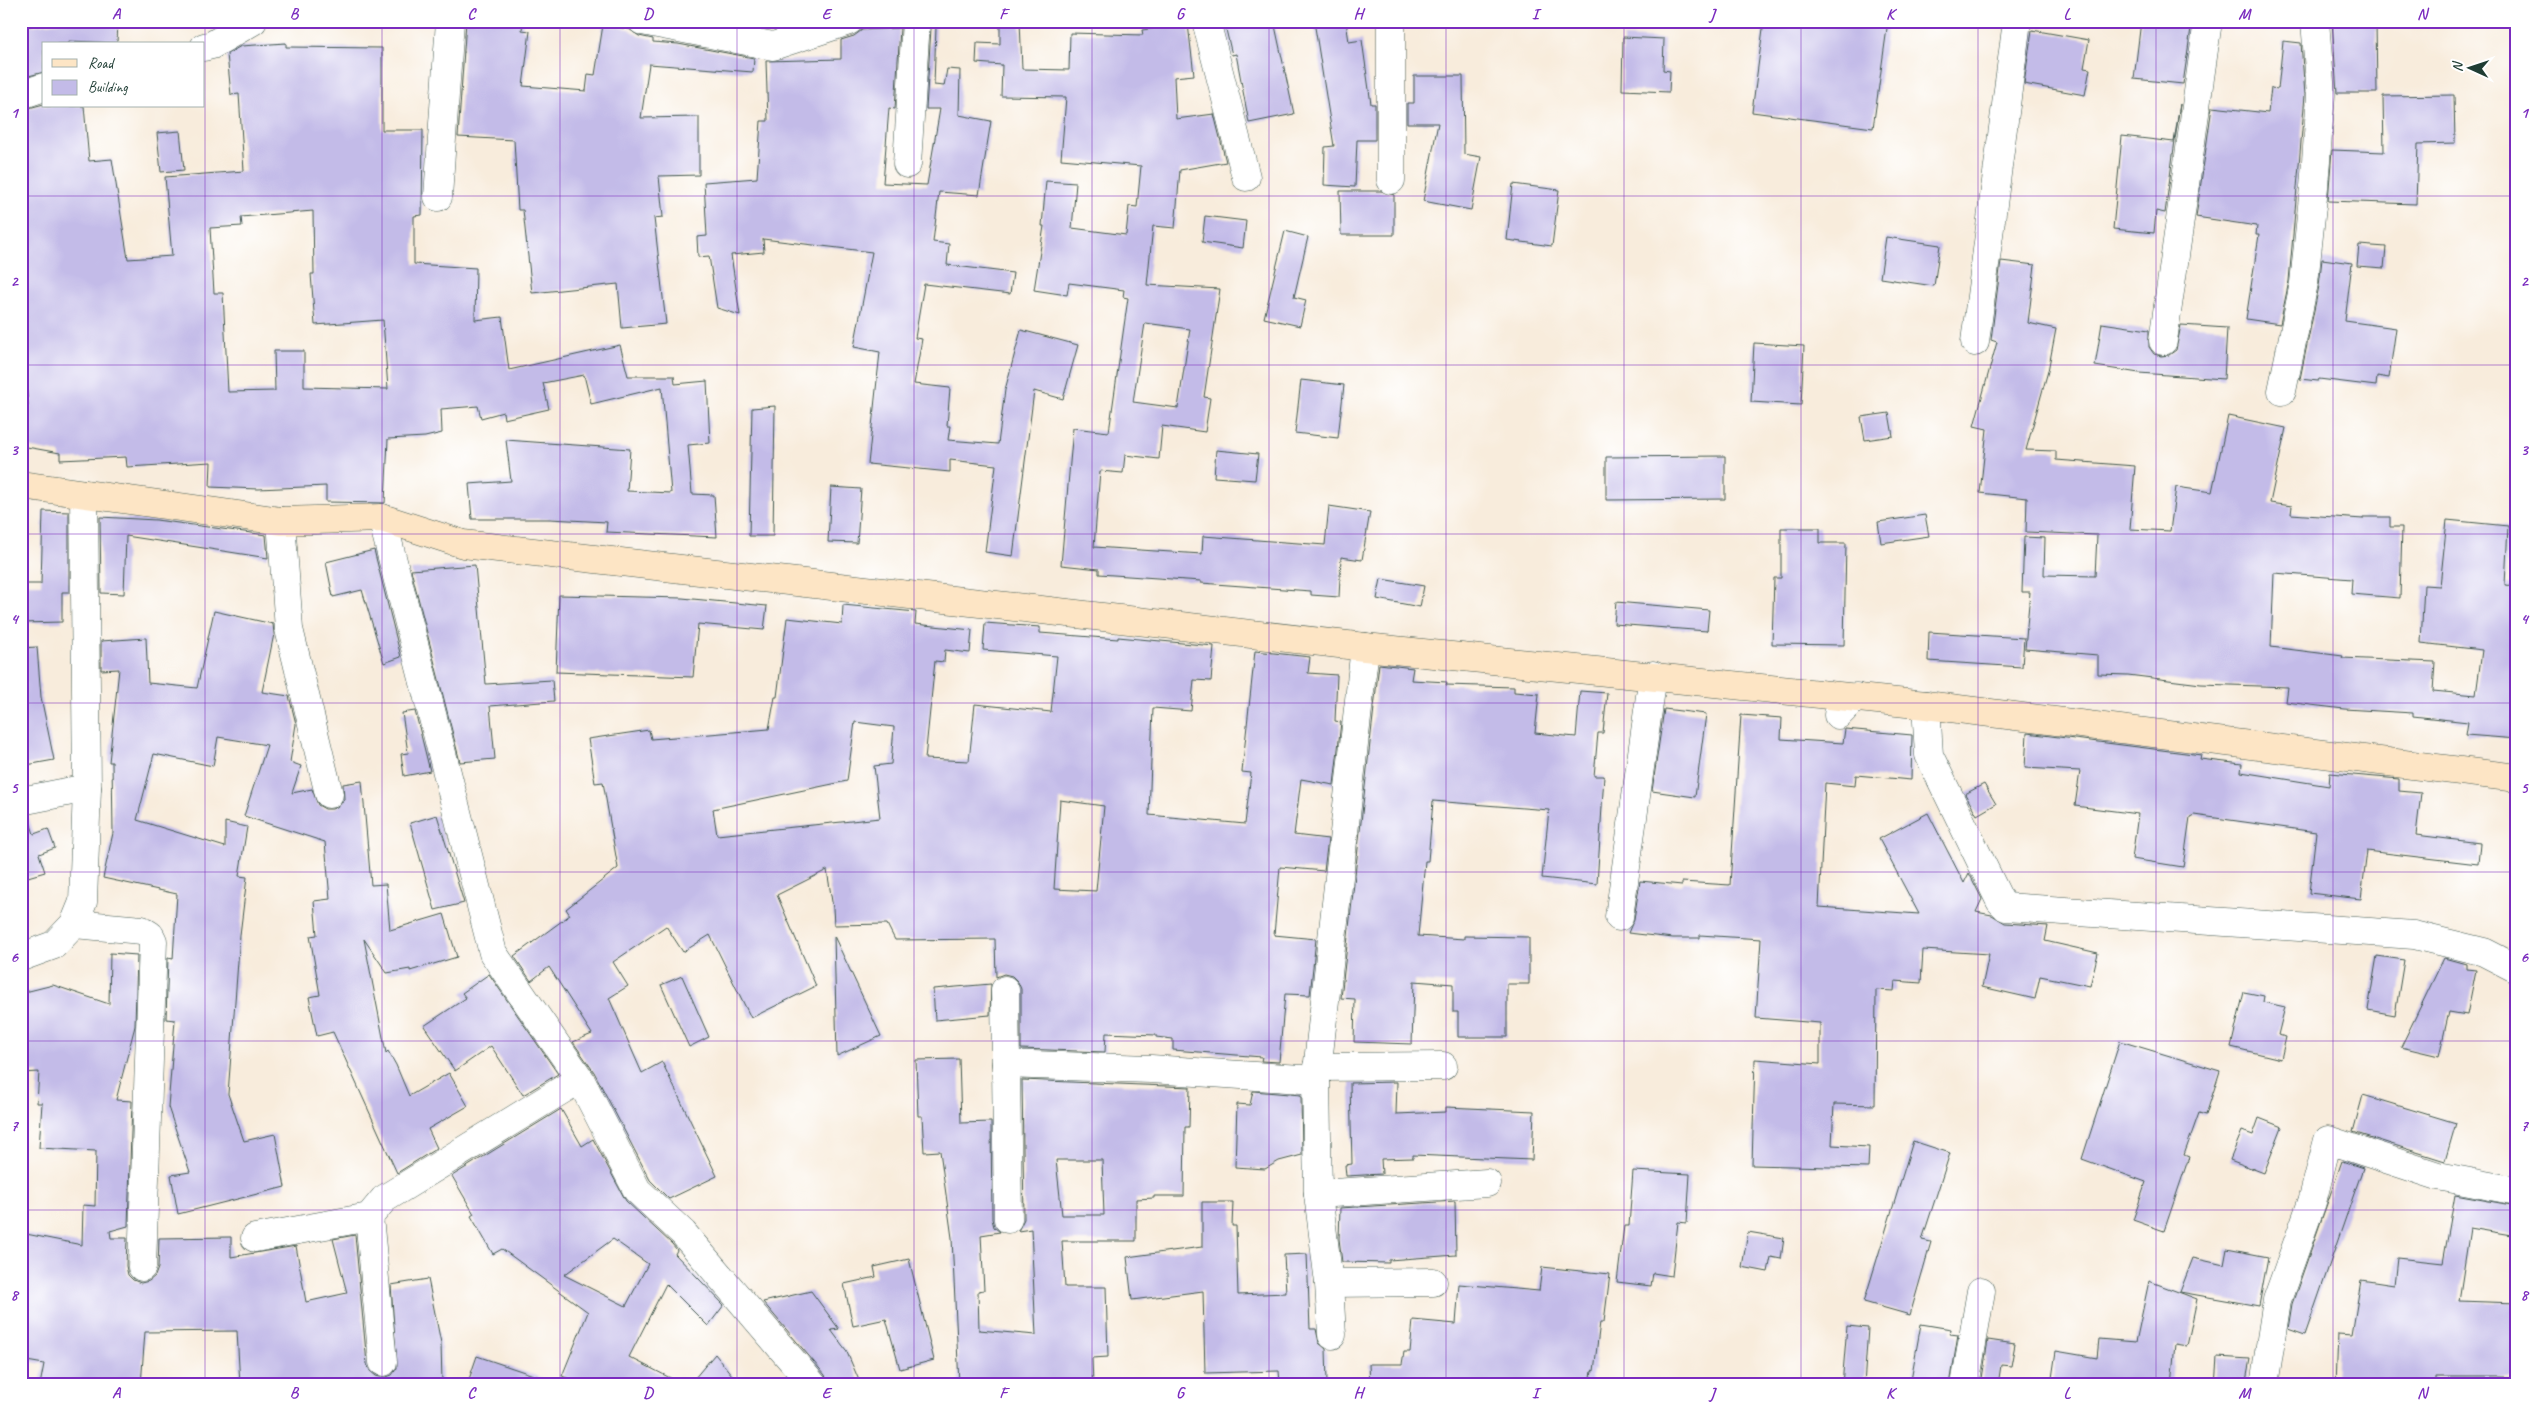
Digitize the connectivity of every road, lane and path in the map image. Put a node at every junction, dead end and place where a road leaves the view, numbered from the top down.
1 (253, 21) edge
2 (450, 21) edge
3 (642, 21) edge
4 (849, 21) edge
5 (916, 21) edge
6 (1206, 21) edge
7 (1392, 21) edge
8 (2017, 21) edge
9 (2208, 21) edge
10 (2315, 21) edge
11 (205, 47) edge
12 (42, 88) edge
13 (21, 95) edge
14 (907, 164) dead end
15 (1246, 177) dead end
16 (1390, 180) dead end
17 (438, 197) dead end
18 (2163, 341) dead end
19 (1975, 342) dead end
20 (2282, 391) dead end
21 (21, 485) edge
22 (84, 494) junction
23 (382, 518) junction
24 (281, 521) junction
25 (1365, 647) junction
26 (1653, 675) junction
27 (1926, 705) junction
28 (2517, 778) edge
29 (87, 788) junction
30 (329, 794) dead end
31 (21, 801) edge
32 (1619, 917) dead end
33 (74, 924) junction
34 (21, 957) edge
35 (2517, 969) edge
36 (1005, 990) dead end
37 (1006, 1064) junction
38 (1442, 1066) dead end
39 (1317, 1073) junction
40 (580, 1079) junction
41 (1487, 1183) dead end
42 (2517, 1191) edge
43 (1318, 1194) junction
44 (369, 1217) junction
45 (1008, 1219) dead end
46 (254, 1238) dead end
47 (142, 1267) dead end
48 (1433, 1282) dead end
49 (1329, 1283) junction
50 (1981, 1291) dead end
51 (1332, 1335) dead end
52 (384, 1362) dead end
53 (813, 1385) edge
54 (1965, 1385) edge
55 (2264, 1385) edge

1 - 11 street
2 - 17 street
3 - 4 street
5 - 14 street
6 - 15 street
7 - 16 street
8 - 19 street
9 - 18 street
10 - 20 street
12 - 13 street
21 - 22 main road
22 - 24 main road
22 - 29 street
23 - 24 main road
23 - 25 main road
23 - 40 street
24 - 30 street
25 - 26 main road
25 - 39 street
26 - 27 main road
26 - 32 street
27 - 28 main road
27 - 35 street
29 - 31 street
29 - 33 street
33 - 34 street
33 - 47 street
36 - 37 street
37 - 39 street
37 - 45 street
38 - 39 street
39 - 43 street
40 - 44 street
40 - 53 street
41 - 43 street
42 - 55 street
43 - 49 street
44 - 46 street
44 - 52 street
48 - 49 street
49 - 51 street
50 - 54 street

